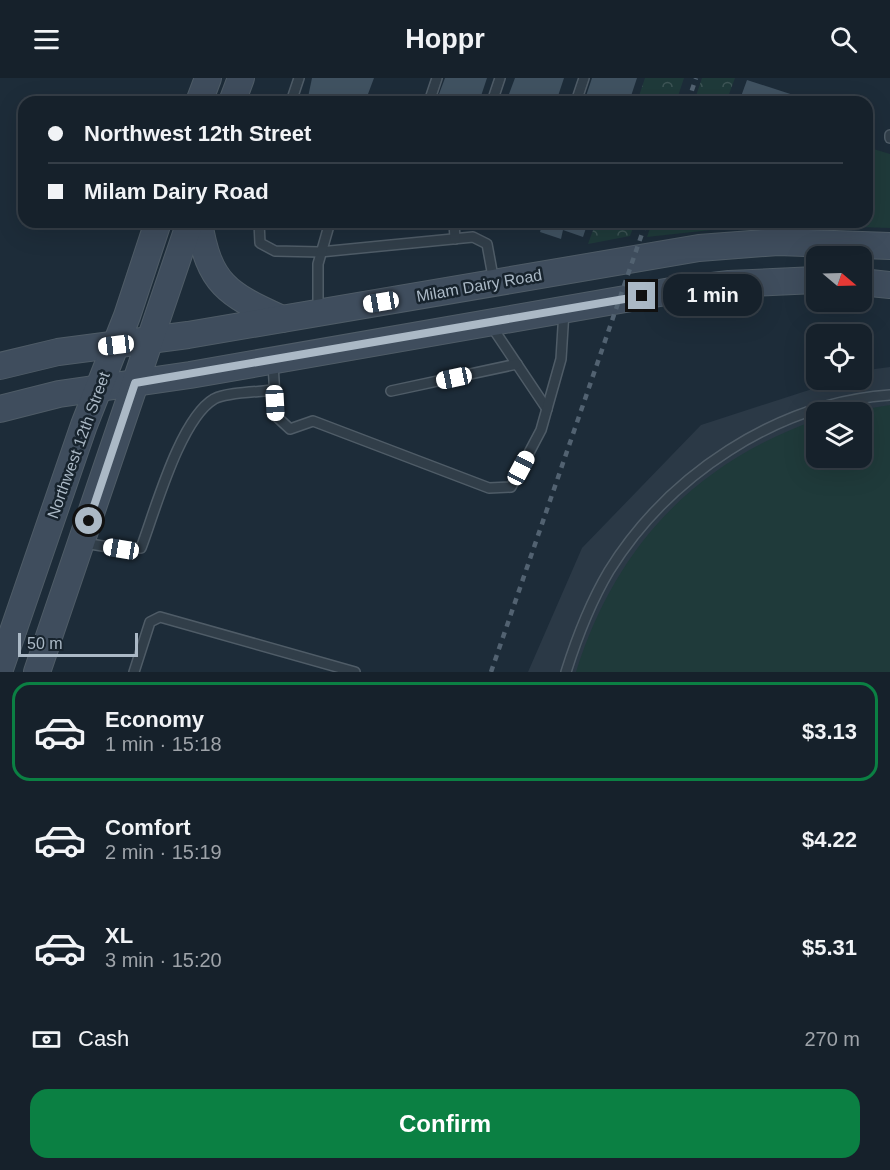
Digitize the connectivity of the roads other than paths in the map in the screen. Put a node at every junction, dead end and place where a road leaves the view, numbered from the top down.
1 (208, 78) edge
2 (241, 78) edge
3 (299, 78) edge
4 (437, 78) edge
5 (500, 78) edge
6 (584, 78) edge
7 (201, 96) edge
8 (234, 96) edge
9 (293, 96) edge
10 (431, 96) edge
11 (494, 96) edge
12 (578, 96) edge
13 (156, 228) edge
14 (188, 228) edge
15 (200, 228) edge
16 (259, 228) edge
17 (328, 228) edge
18 (454, 228) edge
19 (455, 239) junction
20 (890, 246) edge
21 (320, 252) junction
22 (806, 281) edge
23 (494, 283) junction
24 (872, 283) edge
25 (890, 285) edge
26 (571, 308) junction
27 (318, 313) junction
28 (282, 318) junction
29 (488, 322) junction
30 (149, 340) junction
31 (116, 345) junction
32 (273, 360) junction
33 (516, 364) junction
34 (0, 366) edge
35 (135, 383) junction
36 (99, 387) junction
37 (274, 390) junction
38 (391, 391) dead end
39 (890, 395) edge
40 (0, 409) edge
41 (547, 409) junction
42 (82, 542) junction
43 (0, 669) edge
44 (37, 672) edge
45 (134, 672) edge
46 (355, 672) edge
47 (566, 672) edge

1 - 7 main road
2 - 8 main road
3 - 9 lane
4 - 10 lane
5 - 11 lane
6 - 12 lane
13 - 31 main road, Northwest 12th Street
14 - 30 main road, Northwest 12th Street
15 - 28 main road
16 - 21 lane
17 - 21 lane
18 - 19 lane
19 - 21 lane
19 - 23 lane
20 - 23 main road, Milam Dairy Road
21 - 27 lane
22 - 26 main road
23 - 26 main road
23 - 27 main road, Milam Dairy Road
24 - 25 main road
26 - 29 main road
26 - 41 lane
27 - 28 main road, Milam Dairy Road
28 - 30 main road, Milam Dairy Road
29 - 32 main road
29 - 33 lane
30 - 31 main road, Milam Dairy Road
30 - 35 main road, Northwest 12th Street
31 - 34 main road, Milam Dairy Road
31 - 36 main road, Northwest 12th Street
32 - 35 main road
32 - 37 lane
33 - 38 lane
33 - 41 lane
35 - 36 main road
35 - 42 main road, Northwest 12th Street
36 - 40 main road
36 - 43 main road, Northwest 12th Street
37 - 41 lane
37 - 42 lane
39 - 47 lane
42 - 44 main road, Northwest 12th Street
45 - 46 lane

